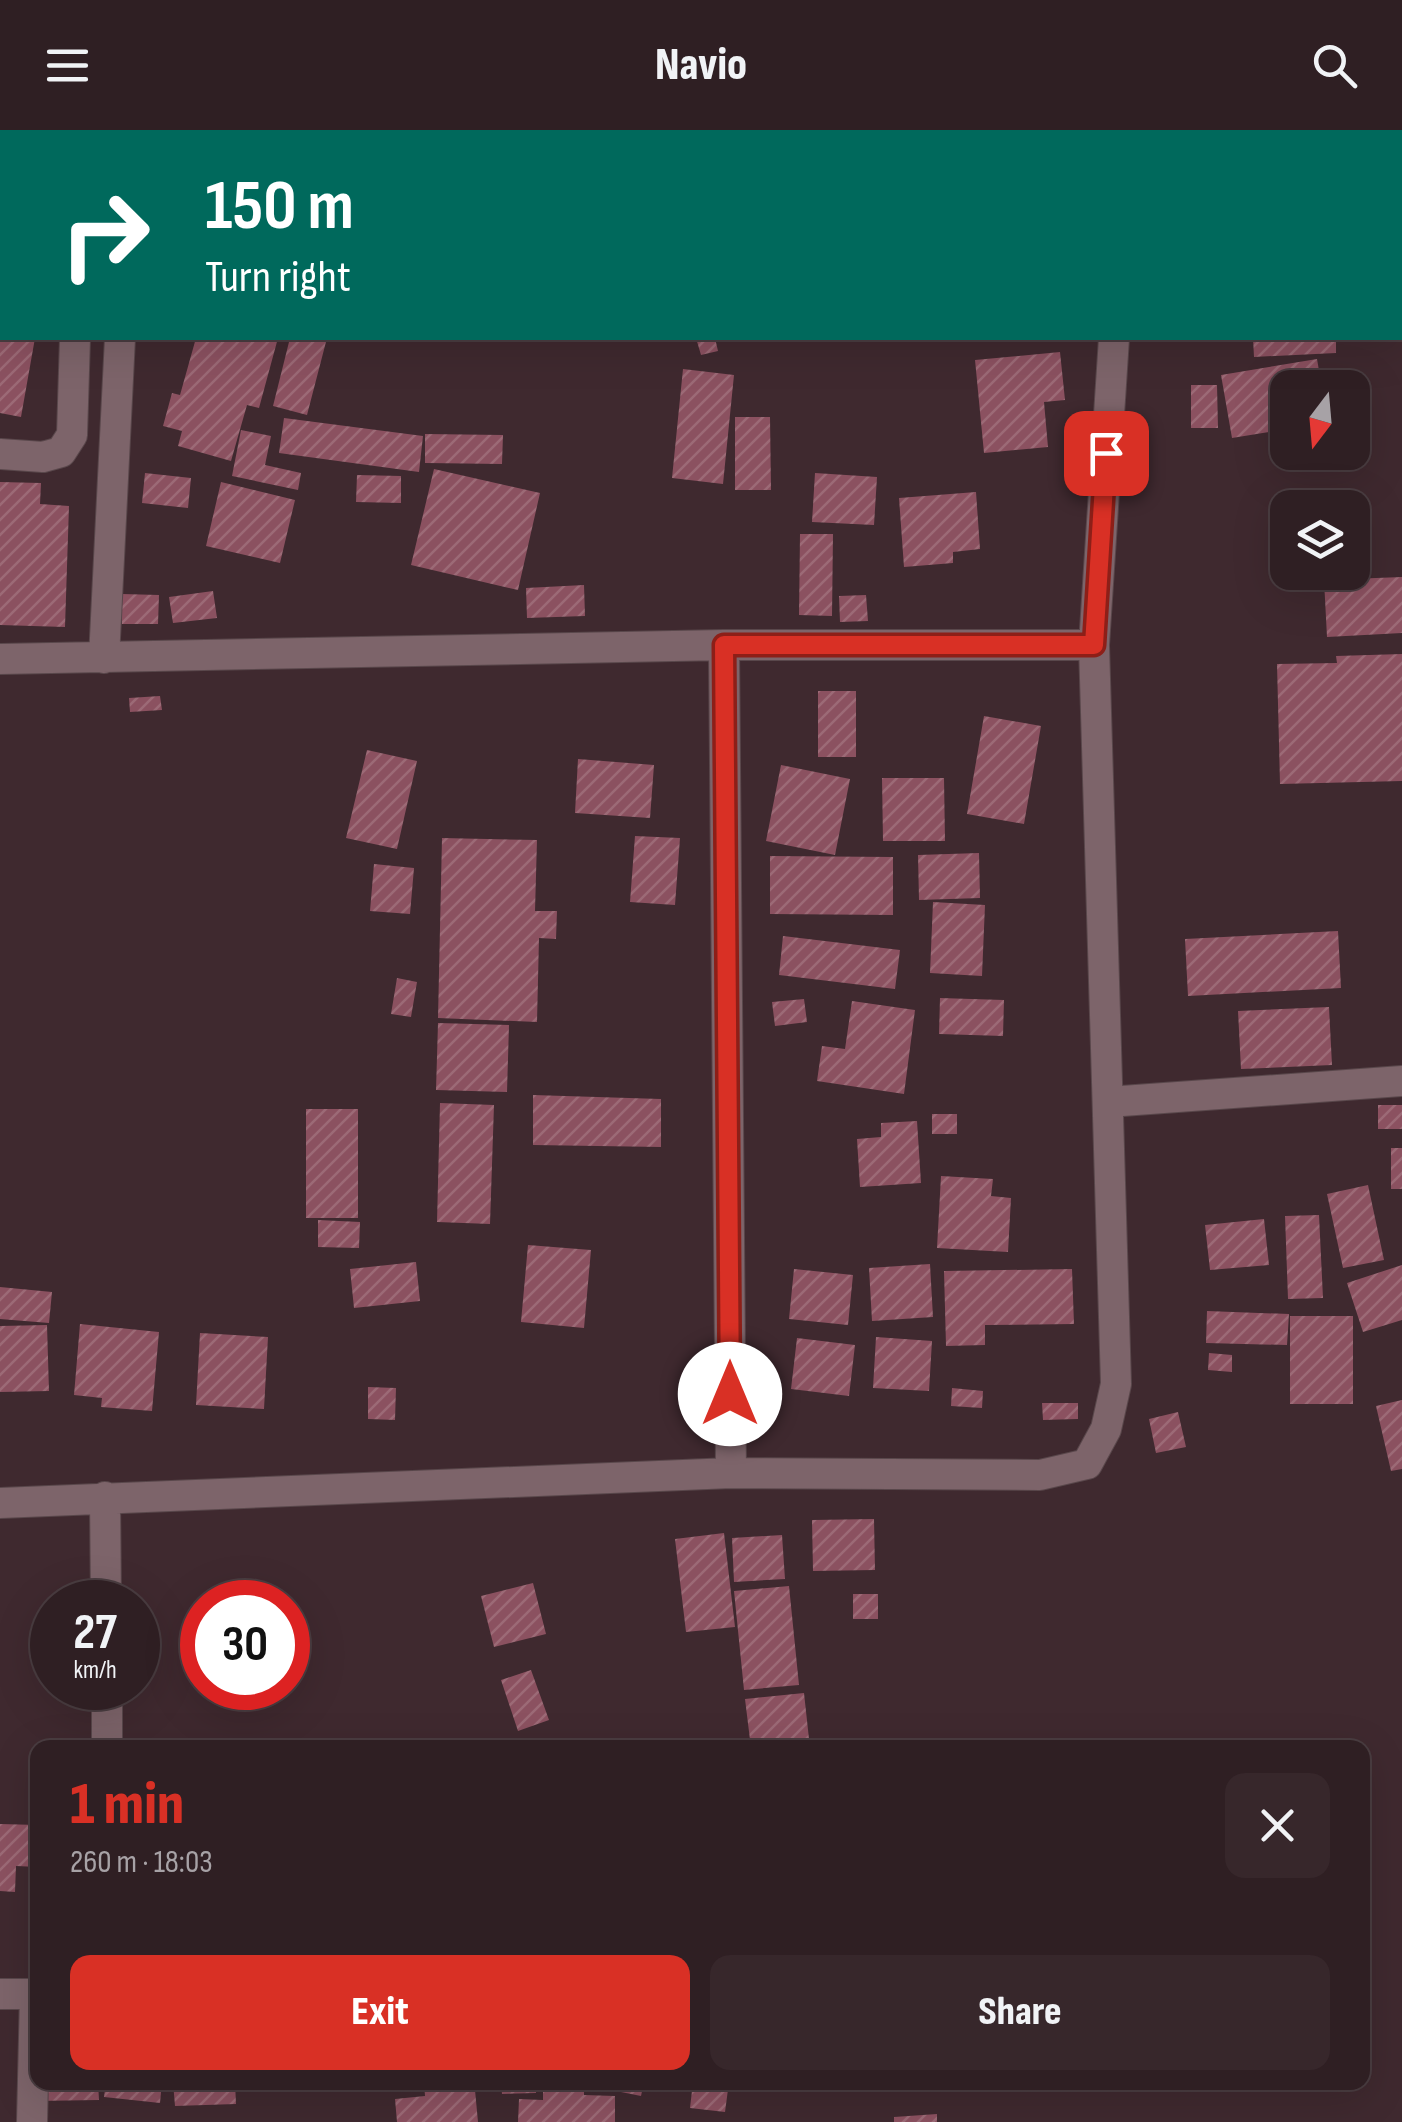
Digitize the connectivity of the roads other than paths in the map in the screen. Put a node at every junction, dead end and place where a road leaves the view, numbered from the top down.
1 (74, 340) edge
2 (120, 340) edge
3 (1114, 340) edge
4 (0, 454) edge
5 (724, 645) junction
6 (1094, 645) junction
7 (104, 658) junction
8 (0, 659) edge
9 (1402, 1081) edge
10 (1108, 1102) junction
11 (731, 1473) junction
12 (105, 1497) junction
13 (0, 1503) edge
14 (106, 1580) edge
15 (107, 1710) edge
16 (107, 1740) edge
17 (0, 1994) edge
18 (30, 1994) edge
19 (33, 2090) edge
20 (32, 2122) edge

1 - 4 street
2 - 7 street
3 - 6 street
5 - 6 street
5 - 7 street
5 - 11 street
6 - 10 street
7 - 8 street
9 - 10 street
10 - 11 street
11 - 12 street
12 - 13 street
12 - 14 street
15 - 16 street
17 - 18 street
19 - 20 street

